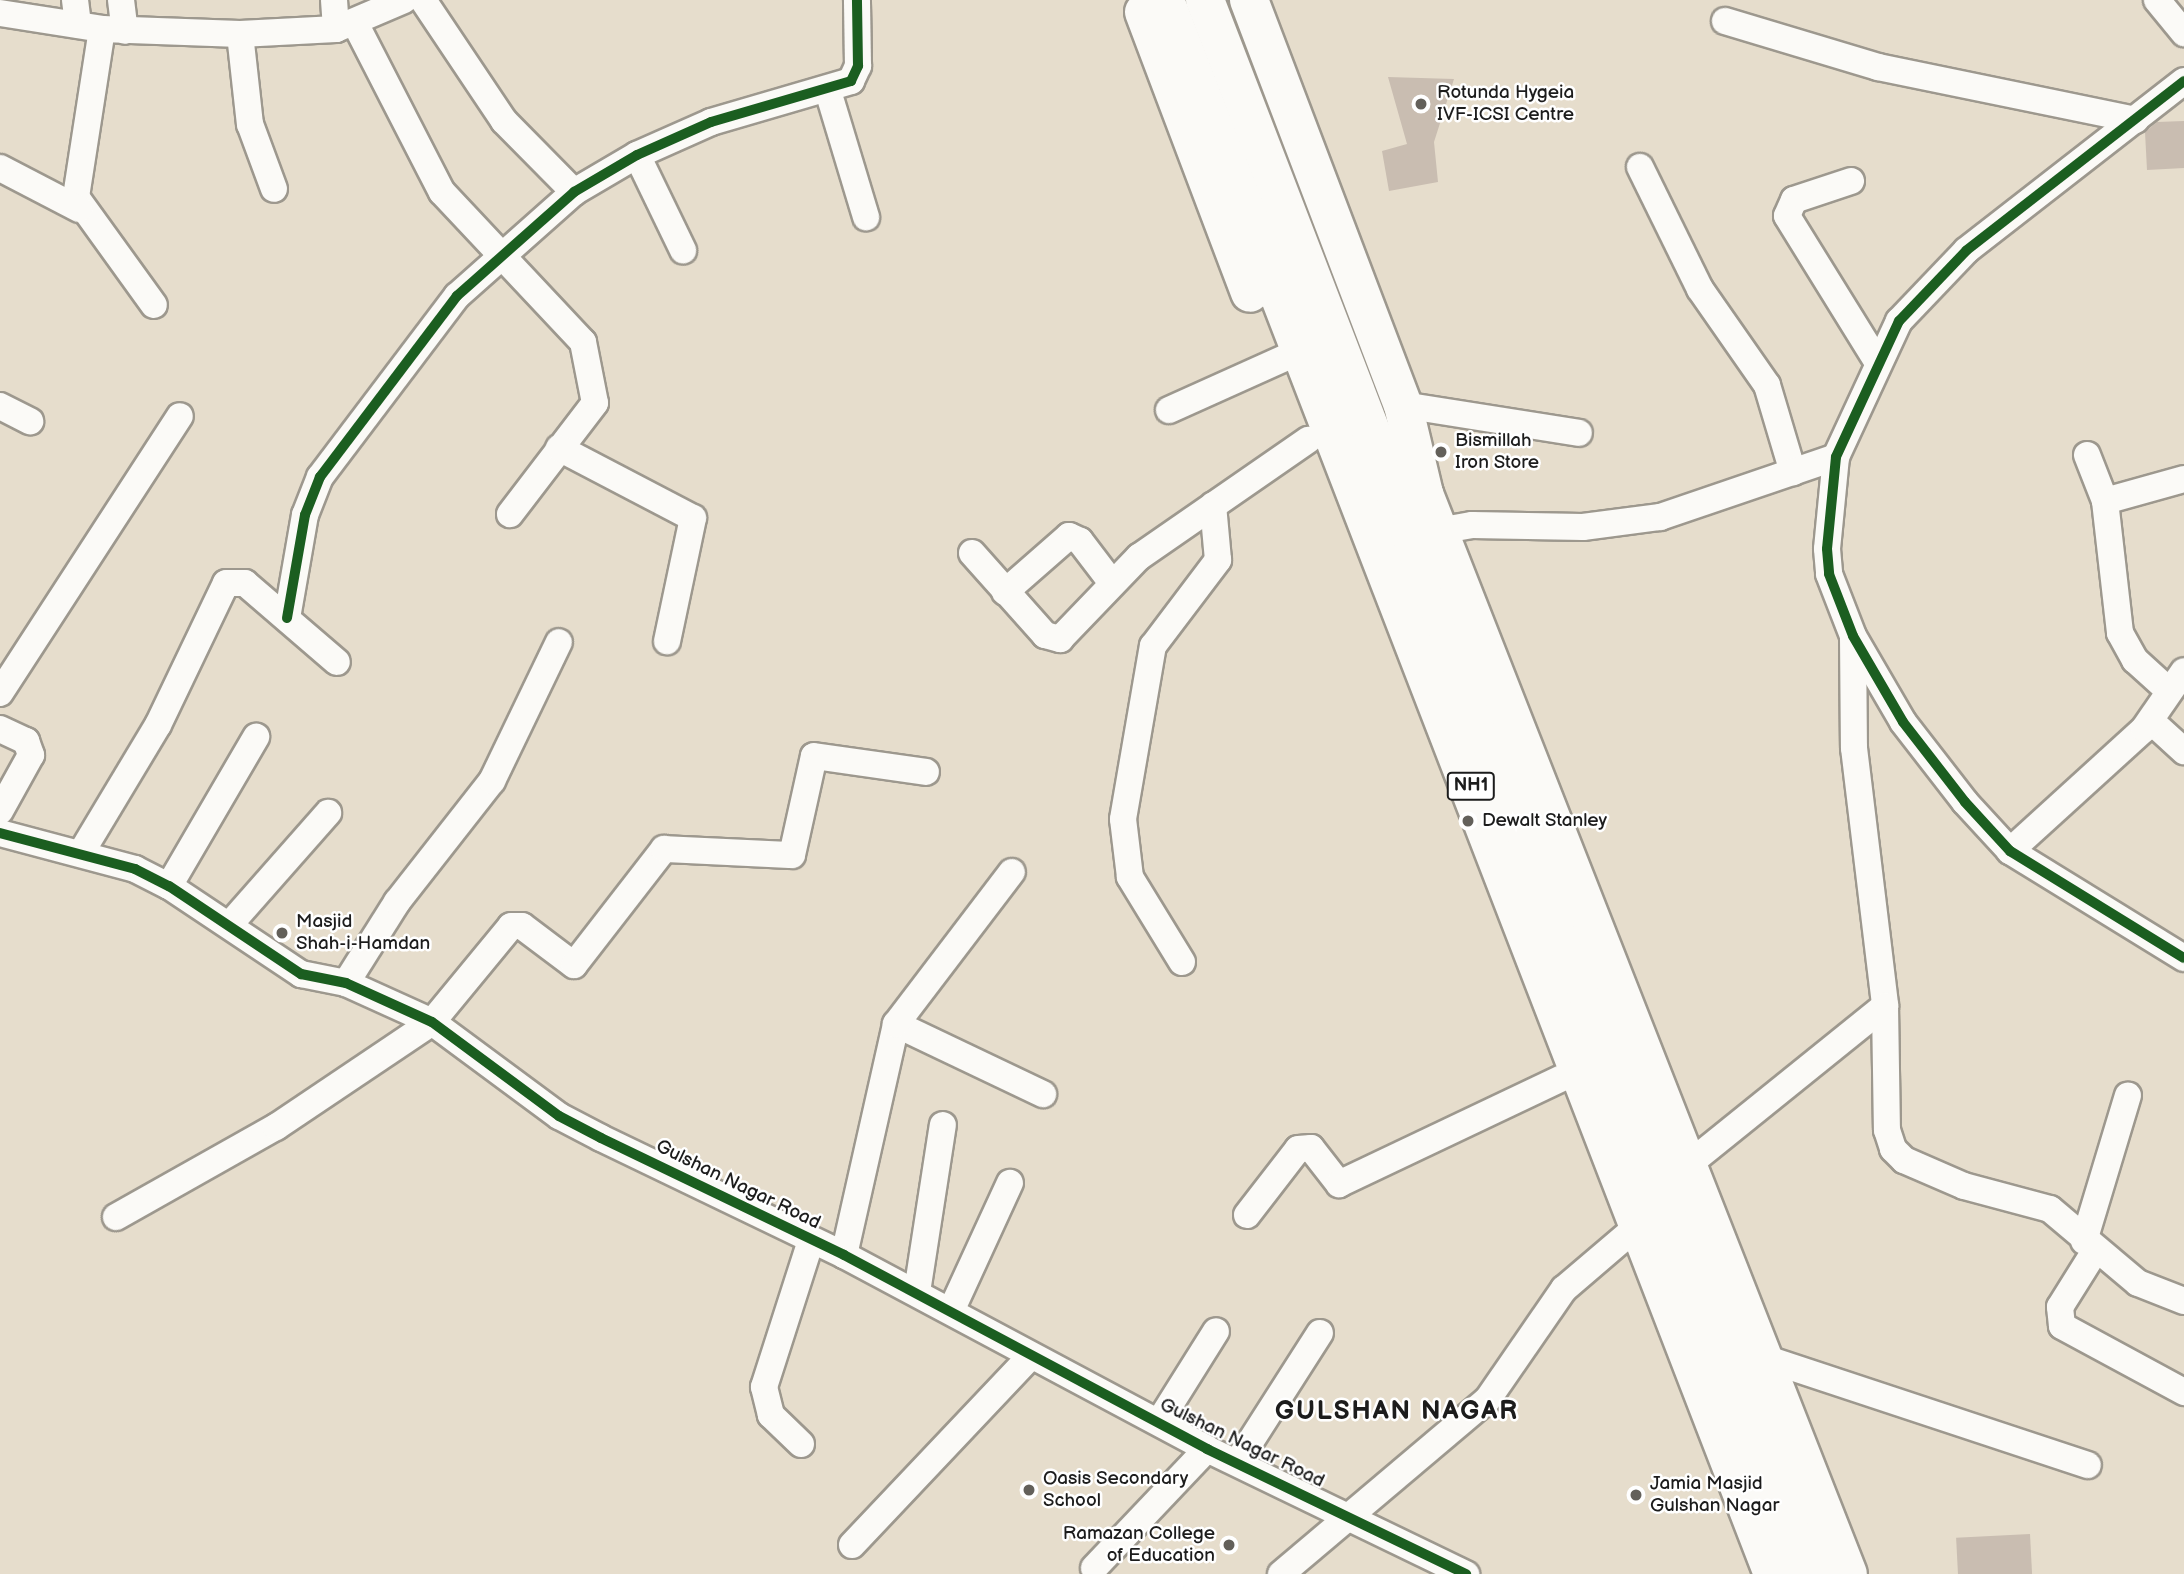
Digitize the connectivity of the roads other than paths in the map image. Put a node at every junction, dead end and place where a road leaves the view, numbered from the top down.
1 (121, 0) edge
2 (334, 0) edge
3 (404, 0) edge
4 (423, 0) edge
5 (857, 0) edge
6 (1140, 0) edge
7 (1165, 0) edge
8 (1205, 0) edge
9 (1249, 0) edge
10 (2157, 0) edge
11 (0, 13) edge
12 (95, 21) edge
13 (1725, 21) dead end
14 (345, 26) junction
15 (2184, 33) edge
16 (240, 34) junction
17 (2184, 81) edge
18 (828, 91) junction
19 (2184, 112) edge
20 (2144, 114) junction
21 (637, 155) junction
22 (1640, 167) dead end
23 (0, 168) edge
24 (1851, 181) dead end
25 (274, 188) dead end
26 (574, 192) junction
27 (79, 209) junction
28 (866, 217) dead end
29 (682, 250) dead end
30 (500, 256) junction
31 (154, 305) dead end
32 (1289, 357) junction
33 (1878, 363) junction
34 (1403, 405) junction
35 (0, 407) edge
36 (1169, 410) dead end
37 (180, 416) dead end
38 (30, 421) dead end
39 (1580, 433) dead end
40 (1308, 440) junction
41 (559, 448) junction
42 (2087, 455) dead end
43 (1836, 457) junction
44 (1793, 472) junction
45 (2184, 479) edge
46 (2105, 501) junction
47 (1213, 505) junction
48 (510, 514) dead end
49 (1424, 538) junction
50 (972, 553) dead end
51 (1112, 583) junction
52 (1005, 592) junction
53 (287, 618) junction
54 (1853, 636) junction
55 (667, 641) dead end
56 (559, 642) dead end
57 (337, 662) dead end
58 (2176, 680) edge
59 (0, 692) edge
60 (2151, 721) junction
61 (0, 729) edge
62 (256, 737) dead end
63 (2184, 751) edge
64 (926, 772) dead end
65 (328, 813) dead end
66 (1, 830) edge
67 (2010, 851) junction
68 (81, 853) junction
69 (1012, 872) dead end
70 (169, 886) junction
71 (231, 923) junction
72 (2184, 958) edge
73 (1182, 962) dead end
74 (346, 983) junction
75 (1885, 1006) junction
76 (432, 1022) junction
77 (896, 1024) junction
78 (1560, 1079) junction
79 (1044, 1094) dead end
80 (2128, 1095) dead end
81 (943, 1125) dead end
82 (1689, 1164) junction
83 (1010, 1183) dead end
84 (1247, 1215) dead end
85 (116, 1217) dead end
86 (1631, 1232) junction
87 (811, 1241) junction
88 (2090, 1246) junction
89 (844, 1255) junction
90 (917, 1292) junction
91 (2184, 1301) edge
92 (951, 1311) junction
93 (1216, 1331) dead end
94 (1320, 1333) dead end
95 (1030, 1357) junction
96 (1764, 1358) junction
97 (2184, 1392) edge
98 (1159, 1422) junction
99 (801, 1444) dead end
100 (1206, 1449) junction
101 (1238, 1461) junction
102 (2088, 1465) dead end
103 (1348, 1514) junction
104 (852, 1545) dead end
105 (1094, 1568) dead end
106 (1281, 1574) edge
107 (1466, 1574) edge
108 (1746, 1574) edge
109 (1773, 1574) edge
110 (1811, 1574) edge
111 (1848, 1574) edge

1 - 12 street
2 - 14 street
3 - 14 street
4 - 26 street
5 - 18 street
6 - 32 highway
7 - 32 highway, NH1
8 - 49 highway, NH1
9 - 34 highway
10 - 15 street
11 - 12 street
12 - 16 street
12 - 27 street
13 - 20 street
14 - 16 street
14 - 30 street
16 - 25 street
17 - 20 street
18 - 21 street
18 - 28 street
19 - 20 street
20 - 33 street
21 - 26 street
21 - 29 street
22 - 44 street
23 - 27 street
24 - 33 street
26 - 30 street
27 - 31 street
30 - 41 street
30 - 53 street
32 - 36 street
32 - 40 highway
32 - 86 highway, NH1
33 - 43 street
34 - 39 street
34 - 49 highway
35 - 38 street
37 - 59 street
40 - 47 street
40 - 78 highway
41 - 48 street
41 - 55 street
42 - 46 street
43 - 44 street
43 - 54 street
44 - 49 street
45 - 46 street
46 - 58 street
47 - 51 street
47 - 73 street
49 - 82 highway
49 - 110 highway, NH1
50 - 52 street
51 - 52 street
51 - 52 street
53 - 57 street
53 - 68 street
54 - 67 street
54 - 75 street
56 - 74 street
58 - 60 street
60 - 63 street
60 - 67 street
61 - 66 street
62 - 70 street
64 - 76 street
65 - 71 street
66 - 68 street, Gulshan Nagar Road
67 - 72 street
68 - 70 street, Gulshan Nagar Road
69 - 77 street
70 - 71 street, Gulshan Nagar Road
71 - 74 street, Gulshan Nagar Road
74 - 76 street, Gulshan Nagar Road
75 - 82 street
75 - 88 street
76 - 85 street
76 - 87 street, Gulshan Nagar Road
77 - 79 street
77 - 89 street
78 - 84 street
78 - 86 highway
80 - 88 street
81 - 90 street
82 - 96 highway
83 - 92 street
86 - 103 street
86 - 108 highway
86 - 109 highway, NH1
87 - 89 street, Gulshan Nagar Road
87 - 99 street
88 - 91 street
88 - 97 street
89 - 90 street, Gulshan Nagar Road
90 - 92 street, Gulshan Nagar Road
92 - 95 street, Gulshan Nagar Road
93 - 98 street
94 - 101 street
95 - 98 street, Gulshan Nagar Road
95 - 104 street
96 - 102 street
96 - 111 highway
98 - 100 street, Gulshan Nagar Road
100 - 101 street, Gulshan Nagar Road
100 - 105 street
101 - 103 street, Gulshan Nagar Road
103 - 106 street
103 - 107 street, Gulshan Nagar Road

